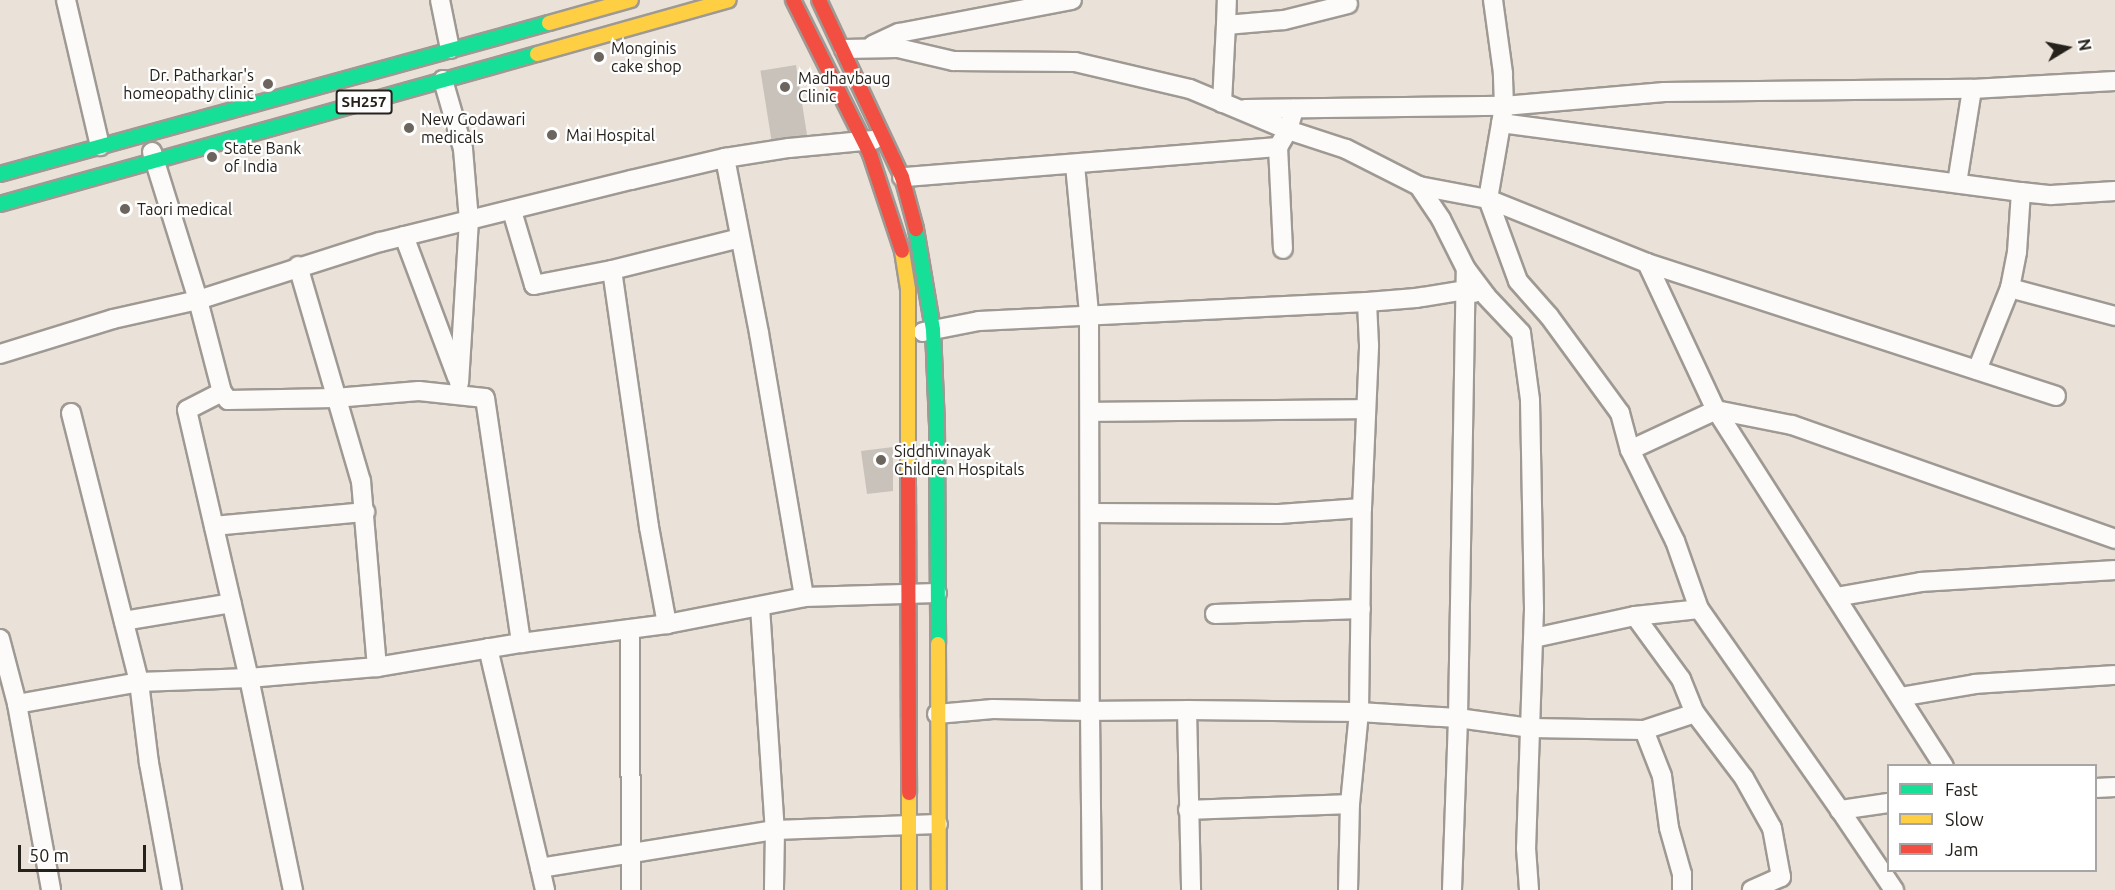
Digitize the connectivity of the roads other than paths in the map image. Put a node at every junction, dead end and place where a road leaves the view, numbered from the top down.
1 (66, 0) edge
2 (440, 0) edge
3 (631, 0) edge
4 (729, 0) edge
5 (793, 0) edge
6 (819, 0) edge
7 (1072, 0) edge
8 (1227, 0) edge
9 (1494, 0) edge
10 (1348, 4) dead end
11 (1226, 25) junction
12 (450, 49) junction
13 (844, 49) junction
14 (866, 49) junction
15 (443, 80) junction
16 (2115, 81) edge
17 (1972, 89) junction
18 (1547, 102) junction
19 (1228, 106) junction
20 (1294, 109) junction
21 (1502, 115) junction
22 (1288, 130) junction
23 (1573, 131) junction
24 (147, 133) junction
25 (885, 139) junction
26 (863, 141) junction
27 (100, 146) junction
28 (1278, 147) junction
29 (724, 158) junction
30 (154, 161) junction
31 (1075, 165) junction
32 (0, 174) edge
33 (902, 177) junction
34 (1957, 183) junction
35 (1419, 186) junction
36 (2115, 191) edge
37 (2021, 192) junction
38 (1488, 199) junction
39 (0, 204) edge
40 (512, 210) junction
41 (469, 220) junction
42 (404, 236) junction
43 (740, 238) junction
44 (1283, 249) dead end
45 (1647, 263) junction
46 (298, 266) junction
47 (1466, 269) junction
48 (612, 270) junction
49 (2010, 288) junction
50 (1466, 290) junction
51 (1486, 296) junction
52 (198, 300) junction
53 (1366, 302) junction
54 (1089, 314) junction
55 (2115, 316) edge
56 (933, 330) junction
57 (910, 335) junction
58 (0, 354) edge
59 (1977, 370) junction
60 (460, 389) junction
61 (222, 392) junction
62 (2056, 396) dead end
63 (335, 398) junction
64 (1365, 409) junction
65 (1716, 410) junction
66 (1090, 411) junction
67 (71, 413) dead end
68 (1630, 450) junction
69 (1362, 508) junction
70 (365, 512) junction
71 (1090, 513) junction
72 (214, 526) junction
73 (2115, 538) edge
74 (2115, 570) edge
75 (936, 592) junction
76 (909, 594) junction
77 (804, 597) junction
78 (1836, 597) junction
79 (232, 603) junction
80 (760, 607) junction
81 (1361, 609) junction
82 (1699, 609) junction
83 (1215, 614) dead end
84 (1635, 616) junction
85 (124, 621) junction
86 (667, 624) junction
87 (630, 628) junction
88 (1534, 638) junction
89 (0, 639) edge
90 (521, 643) junction
91 (488, 648) junction
92 (377, 667) junction
93 (2115, 675) edge
94 (249, 678) junction
95 (139, 682) junction
96 (1900, 697) junction
97 (17, 704) junction
98 (1187, 710) junction
99 (1090, 711) junction
100 (1359, 712) junction
101 (1695, 713) junction
102 (937, 714) junction
103 (1458, 718) junction
104 (1531, 728) junction
105 (1644, 730) junction
106 (1943, 764) edge
107 (2115, 787) edge
108 (2097, 789) edge
109 (1887, 803) edge
110 (1350, 804) junction
111 (1188, 810) junction
112 (1840, 810) junction
113 (938, 824) junction
114 (910, 825) junction
115 (775, 830) junction
116 (631, 852) junction
117 (540, 868) junction
118 (51, 890) edge
119 (172, 890) edge
120 (293, 890) edge
121 (545, 890) edge
122 (631, 890) edge
123 (774, 890) edge
124 (909, 890) edge
125 (939, 890) edge
126 (1092, 890) edge
127 (1191, 890) edge
128 (1348, 890) edge
129 (1452, 890) edge
130 (1528, 890) edge
131 (1682, 890) edge
132 (1752, 890) edge
133 (1894, 890) edge

1 - 27 street
2 - 12 street
3 - 12 street, SH257
4 - 15 street, SH257
5 - 26 street
6 - 13 street
7 - 14 street
8 - 11 street
9 - 21 street
10 - 11 street
11 - 19 street
12 - 24 street, SH257
13 - 14 street
13 - 25 street
14 - 19 street
15 - 30 street, SH257
15 - 41 street
16 - 17 street
17 - 18 street
17 - 34 street
18 - 21 street
18 - 23 street
19 - 20 street
19 - 22 street
20 - 21 street
20 - 22 street
21 - 23 street
21 - 38 street
22 - 28 street
22 - 35 street
23 - 34 street
24 - 27 street, SH257
24 - 30 street
25 - 26 street
25 - 33 street
26 - 29 street
26 - 57 street
27 - 32 street, SH257
28 - 31 street
28 - 44 street
29 - 40 street
29 - 43 street
30 - 39 street, SH257
30 - 52 street
31 - 33 street
31 - 54 street
33 - 56 street
34 - 37 street
35 - 38 street
35 - 47 street
36 - 37 street
37 - 49 street
38 - 45 street
38 - 68 street
40 - 41 street
40 - 48 street
41 - 42 street
41 - 60 street
42 - 46 street
42 - 60 street
43 - 48 street
43 - 77 street
45 - 59 street
45 - 65 street
46 - 52 street
46 - 63 street
47 - 50 street
47 - 51 street
48 - 86 street
49 - 55 street
49 - 59 street
50 - 51 street
50 - 53 street
50 - 103 street
51 - 88 street
52 - 58 street
52 - 61 street
53 - 54 street
53 - 64 street
54 - 56 street
54 - 66 street
56 - 57 street
56 - 75 street
57 - 76 street
59 - 62 street
60 - 63 street
60 - 90 street
61 - 63 street
61 - 72 street
63 - 70 street
64 - 66 street
64 - 69 street
65 - 68 street
65 - 73 street
65 - 78 street
66 - 71 street
67 - 85 street
68 - 82 street
69 - 71 street
69 - 81 street
70 - 72 street
70 - 92 street
71 - 99 street
72 - 79 street
74 - 78 street
75 - 76 street
75 - 102 street
76 - 77 street
76 - 114 street
77 - 80 street
78 - 96 street
79 - 85 street
79 - 94 street
80 - 86 street
80 - 115 street
81 - 83 street
81 - 100 street
82 - 84 street
82 - 112 street
84 - 88 street
84 - 101 street
85 - 95 street
86 - 87 street
87 - 90 street
87 - 116 street
88 - 104 street
89 - 97 street
90 - 91 street
91 - 92 street
91 - 117 street
92 - 94 street
93 - 96 street
94 - 95 street
94 - 120 street
95 - 97 street
95 - 119 street
96 - 106 street
97 - 118 street
98 - 99 street
98 - 100 street
98 - 111 street
99 - 102 street
99 - 126 street
100 - 103 street
100 - 110 street
101 - 105 street
101 - 132 street
102 - 113 street
103 - 104 street
103 - 129 street
104 - 105 street
104 - 130 street
105 - 131 street
107 - 108 street
109 - 112 street
110 - 111 street
110 - 128 street
111 - 127 street
112 - 133 street
113 - 114 street
113 - 125 street
114 - 115 street
114 - 124 street
115 - 116 street
115 - 123 street
116 - 117 street
116 - 122 street
117 - 121 street

